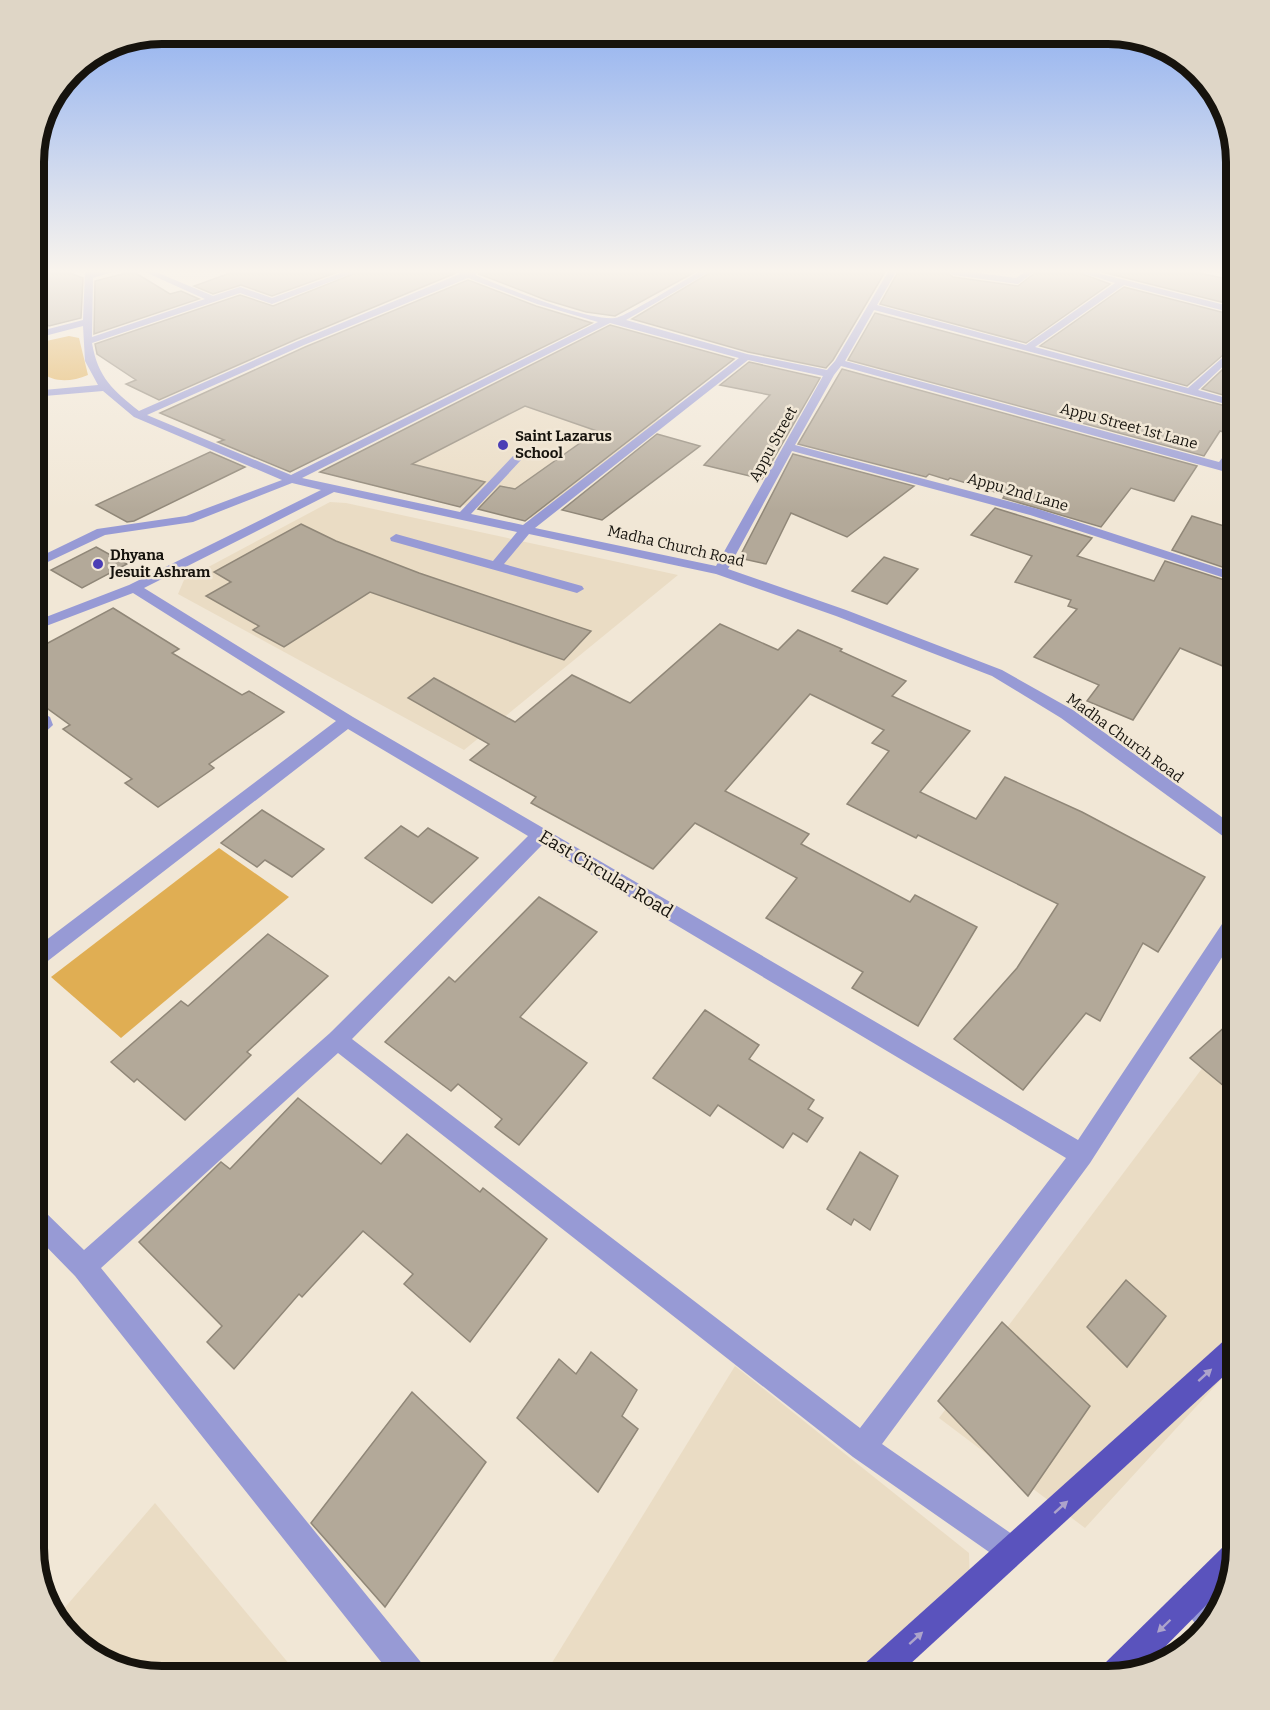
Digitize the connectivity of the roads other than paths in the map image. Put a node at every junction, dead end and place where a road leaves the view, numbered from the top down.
1 (89, 352) edge
2 (282, 352) edge
3 (545, 352) edge
4 (728, 352) edge
5 (845, 352) edge
6 (1047, 352) edge
7 (746, 357) junction
8 (1226, 358) edge
9 (839, 362) junction
10 (829, 374) junction
11 (105, 388) junction
12 (1191, 391) junction
13 (44, 393) edge
14 (1226, 401) edge
15 (138, 415) junction
16 (788, 447) junction
17 (517, 458) dead end
18 (1226, 460) edge
19 (1221, 467) junction
20 (1226, 468) edge
21 (293, 480) junction
22 (332, 489) junction
23 (463, 516) junction
24 (526, 529) junction
25 (396, 538) dead end
26 (44, 560) edge
27 (496, 566) junction
28 (720, 571) junction
29 (1226, 574) edge
30 (134, 588) junction
31 (577, 589) dead end
32 (44, 623) edge
33 (347, 720) junction
34 (1226, 829) edge
35 (540, 835) junction
36 (1226, 935) edge
37 (44, 954) edge
38 (337, 1040) junction
39 (1082, 1155) junction
40 (44, 1234) edge
41 (84, 1267) junction
42 (1226, 1356) edge
43 (863, 1447) junction
44 (1012, 1551) junction
45 (1225, 1566) edge
46 (1194, 1597) junction
47 (1207, 1614) edge
48 (1125, 1665) edge
49 (404, 1666) edge
50 (885, 1666) edge

1 - 11 street
2 - 15 street
3 - 21 street
4 - 7 street
5 - 9 street, Appu Street
6 - 12 street
7 - 10 street
7 - 24 street
8 - 12 street
9 - 10 street, Appu Street
9 - 19 street, Appu Street 1st Lane
10 - 16 street, Appu Street
11 - 13 street
11 - 15 street, Madha Church Road
12 - 14 street
15 - 21 street, Madha Church Road
16 - 28 street, Appu Street
16 - 29 street, Appu 2nd Lane
17 - 23 street
18 - 19 street
19 - 20 street, Appu Street 1st Lane
21 - 22 street, Madha Church Road
21 - 26 street
22 - 23 street, Madha Church Road
22 - 30 street
23 - 24 street, Madha Church Road
24 - 27 street
24 - 28 street, Madha Church Road
25 - 27 street
27 - 31 street
28 - 34 street, Madha Church Road
30 - 32 street
30 - 33 street, East Circular Road
33 - 35 street, East Circular Road
33 - 37 street
35 - 38 street
35 - 39 street, East Circular Road
36 - 39 street
38 - 41 street
38 - 43 street
39 - 43 street
40 - 41 street
41 - 49 street
44 -> 42 main road
43 - 44 street
50 -> 44 main road
45 - 46 main road
46 - 47 street
46 -> 48 main road

